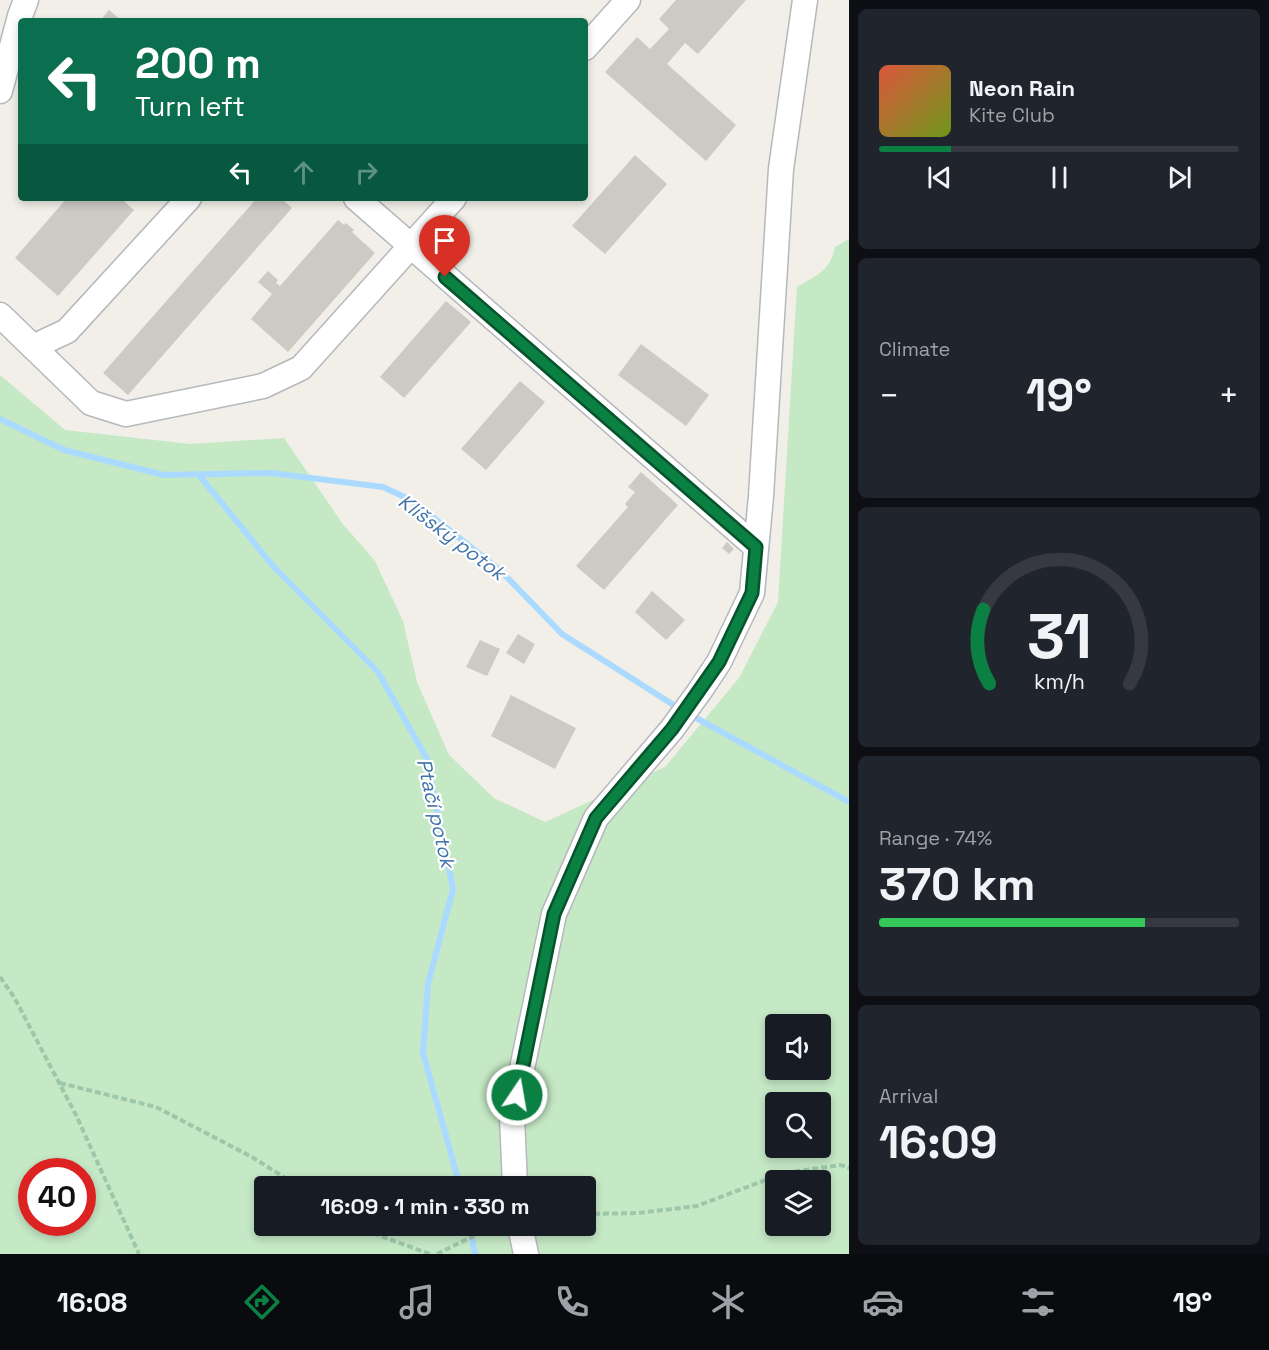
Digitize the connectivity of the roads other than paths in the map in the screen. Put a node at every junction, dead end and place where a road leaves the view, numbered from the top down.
1 (26, 0) edge
2 (628, 0) edge
3 (805, 0) edge
4 (19, 18) edge
5 (18, 24) edge
6 (588, 45) edge
7 (0, 91) edge
8 (186, 201) edge
9 (359, 201) edge
10 (450, 201) edge
11 (410, 247) junction
12 (0, 315) edge
13 (33, 347) junction
14 (756, 547) junction
15 (515, 1176) edge
16 (522, 1236) edge
17 (526, 1254) edge

1 - 4 street
2 - 6 street
3 - 14 street
5 - 7 street
8 - 13 street
9 - 11 street
10 - 11 street
11 - 13 street
11 - 14 street
12 - 13 street
14 - 15 street
16 - 17 street

